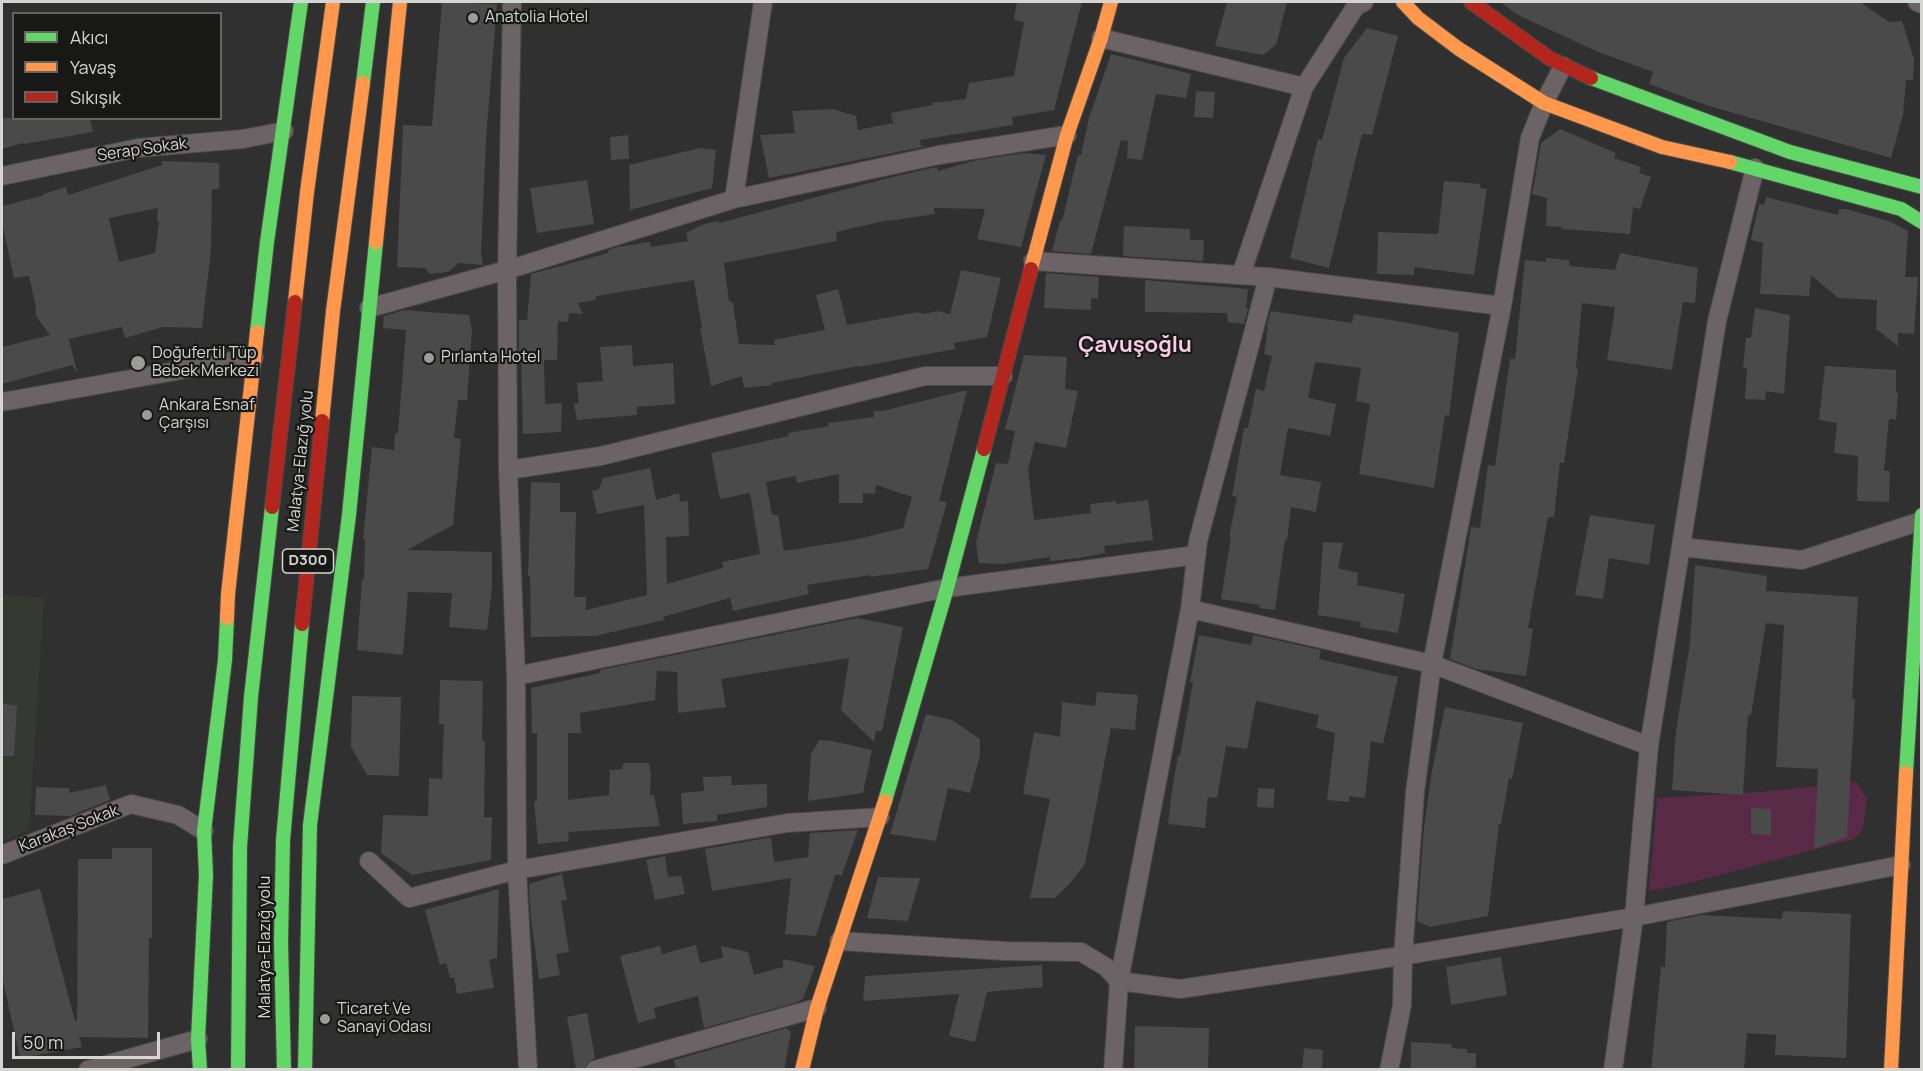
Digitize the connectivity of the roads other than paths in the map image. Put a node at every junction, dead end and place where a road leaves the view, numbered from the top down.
1 (301, 2) edge
2 (333, 2) edge
3 (373, 2) edge
4 (399, 2) edge
5 (512, 2) edge
6 (763, 2) edge
7 (1111, 2) edge
8 (1364, 2) edge
9 (1402, 2) edge
10 (1471, 2) edge
11 (1917, 2) edge
12 (1922, 4) edge
13 (1101, 38) junction
14 (366, 55) junction
15 (1563, 66) junction
16 (1304, 87) junction
17 (1544, 103) junction
18 (284, 131) junction
19 (1067, 135) junction
20 (1755, 168) junction
21 (2, 176) edge
22 (1922, 187) edge
23 (1922, 195) edge
24 (734, 199) junction
25 (1900, 209) junction
26 (1922, 222) edge
27 (1033, 261) junction
28 (507, 270) junction
29 (1241, 275) junction
30 (1268, 277) junction
31 (1502, 306) junction
32 (369, 308) junction
33 (254, 357) junction
34 (1003, 376) junction
35 (2, 402) edge
36 (508, 470) junction
37 (349, 515) junction
38 (1922, 515) edge
39 (1921, 521) edge
40 (1681, 547) junction
41 (1196, 555) junction
42 (264, 574) junction
43 (947, 588) junction
44 (323, 604) dead end
45 (1190, 609) junction
46 (1918, 625) edge
47 (314, 637) dead end
48 (1432, 664) junction
49 (516, 676) junction
50 (294, 703) junction
51 (218, 714) junction
52 (1648, 746) junction
53 (880, 817) junction
54 (204, 831) junction
55 (2, 855) edge
56 (369, 861) dead end
57 (1901, 865) junction
58 (517, 870) junction
59 (1634, 917) junction
60 (839, 941) junction
61 (1403, 956) junction
62 (1119, 981) junction
63 (817, 1008) junction
64 (198, 1039) junction
65 (88, 1070) edge
66 (200, 1070) edge
67 (238, 1070) edge
68 (284, 1070) edge
69 (305, 1070) edge
70 (528, 1070) edge
71 (595, 1070) edge
72 (802, 1070) edge
73 (1113, 1070) edge
74 (1389, 1070) edge
75 (1613, 1070) edge
76 (1891, 1070) edge

1 - 18 main road
2 - 42 main road, D300
3 - 14 main road, Malatya-Elazığ yolu / D300
4 - 14 main road
4 - 32 main road
5 - 28 street
6 - 24 street
7 - 13 main road
8 - 16 street
9 - 17 main road
10 - 15 main road
11 - 12 street
13 - 16 street
13 - 19 main road
14 - 50 main road, Malatya-Elazığ yolu / D300
15 - 17 street
15 - 22 main road
16 - 29 street
17 - 20 main road
17 - 31 street
18 - 21 street, Serap Sokak
18 - 33 main road
19 - 24 street
19 - 27 main road
20 - 25 main road
20 - 40 street
23 - 25 main road
24 - 28 street
25 - 26 main road
27 - 29 street
27 - 34 main road
28 - 32 street
28 - 36 street
29 - 30 street
30 - 31 street
30 - 41 street
31 - 48 street
32 - 37 main road
33 - 35 street
33 - 51 main road
34 - 36 street
34 - 43 main road
36 - 49 street
37 - 44 main road
37 - 69 main road
38 - 39 main road
39 - 40 street
39 - 46 main road
40 - 52 street
41 - 43 street
41 - 45 street
42 - 51 main road
42 - 67 main road, D300
43 - 49 street
43 - 53 main road
45 - 48 street
45 - 62 street
46 - 57 main road
47 - 50 main road
48 - 52 street
48 - 61 street
49 - 58 street
50 - 68 main road, Malatya-Elazığ yolu / D300
51 - 54 main road
52 - 59 street
53 - 58 street
53 - 60 main road
54 - 55 street, Karakaş Sokak
54 - 64 main road
56 - 58 street
57 - 59 street
57 - 76 main road
58 - 70 street
59 - 61 street
59 - 75 street
60 - 62 street
60 - 63 main road
61 - 62 street
61 - 74 street
62 - 73 street
63 - 71 street
63 - 72 main road
64 - 65 street
64 - 66 main road

